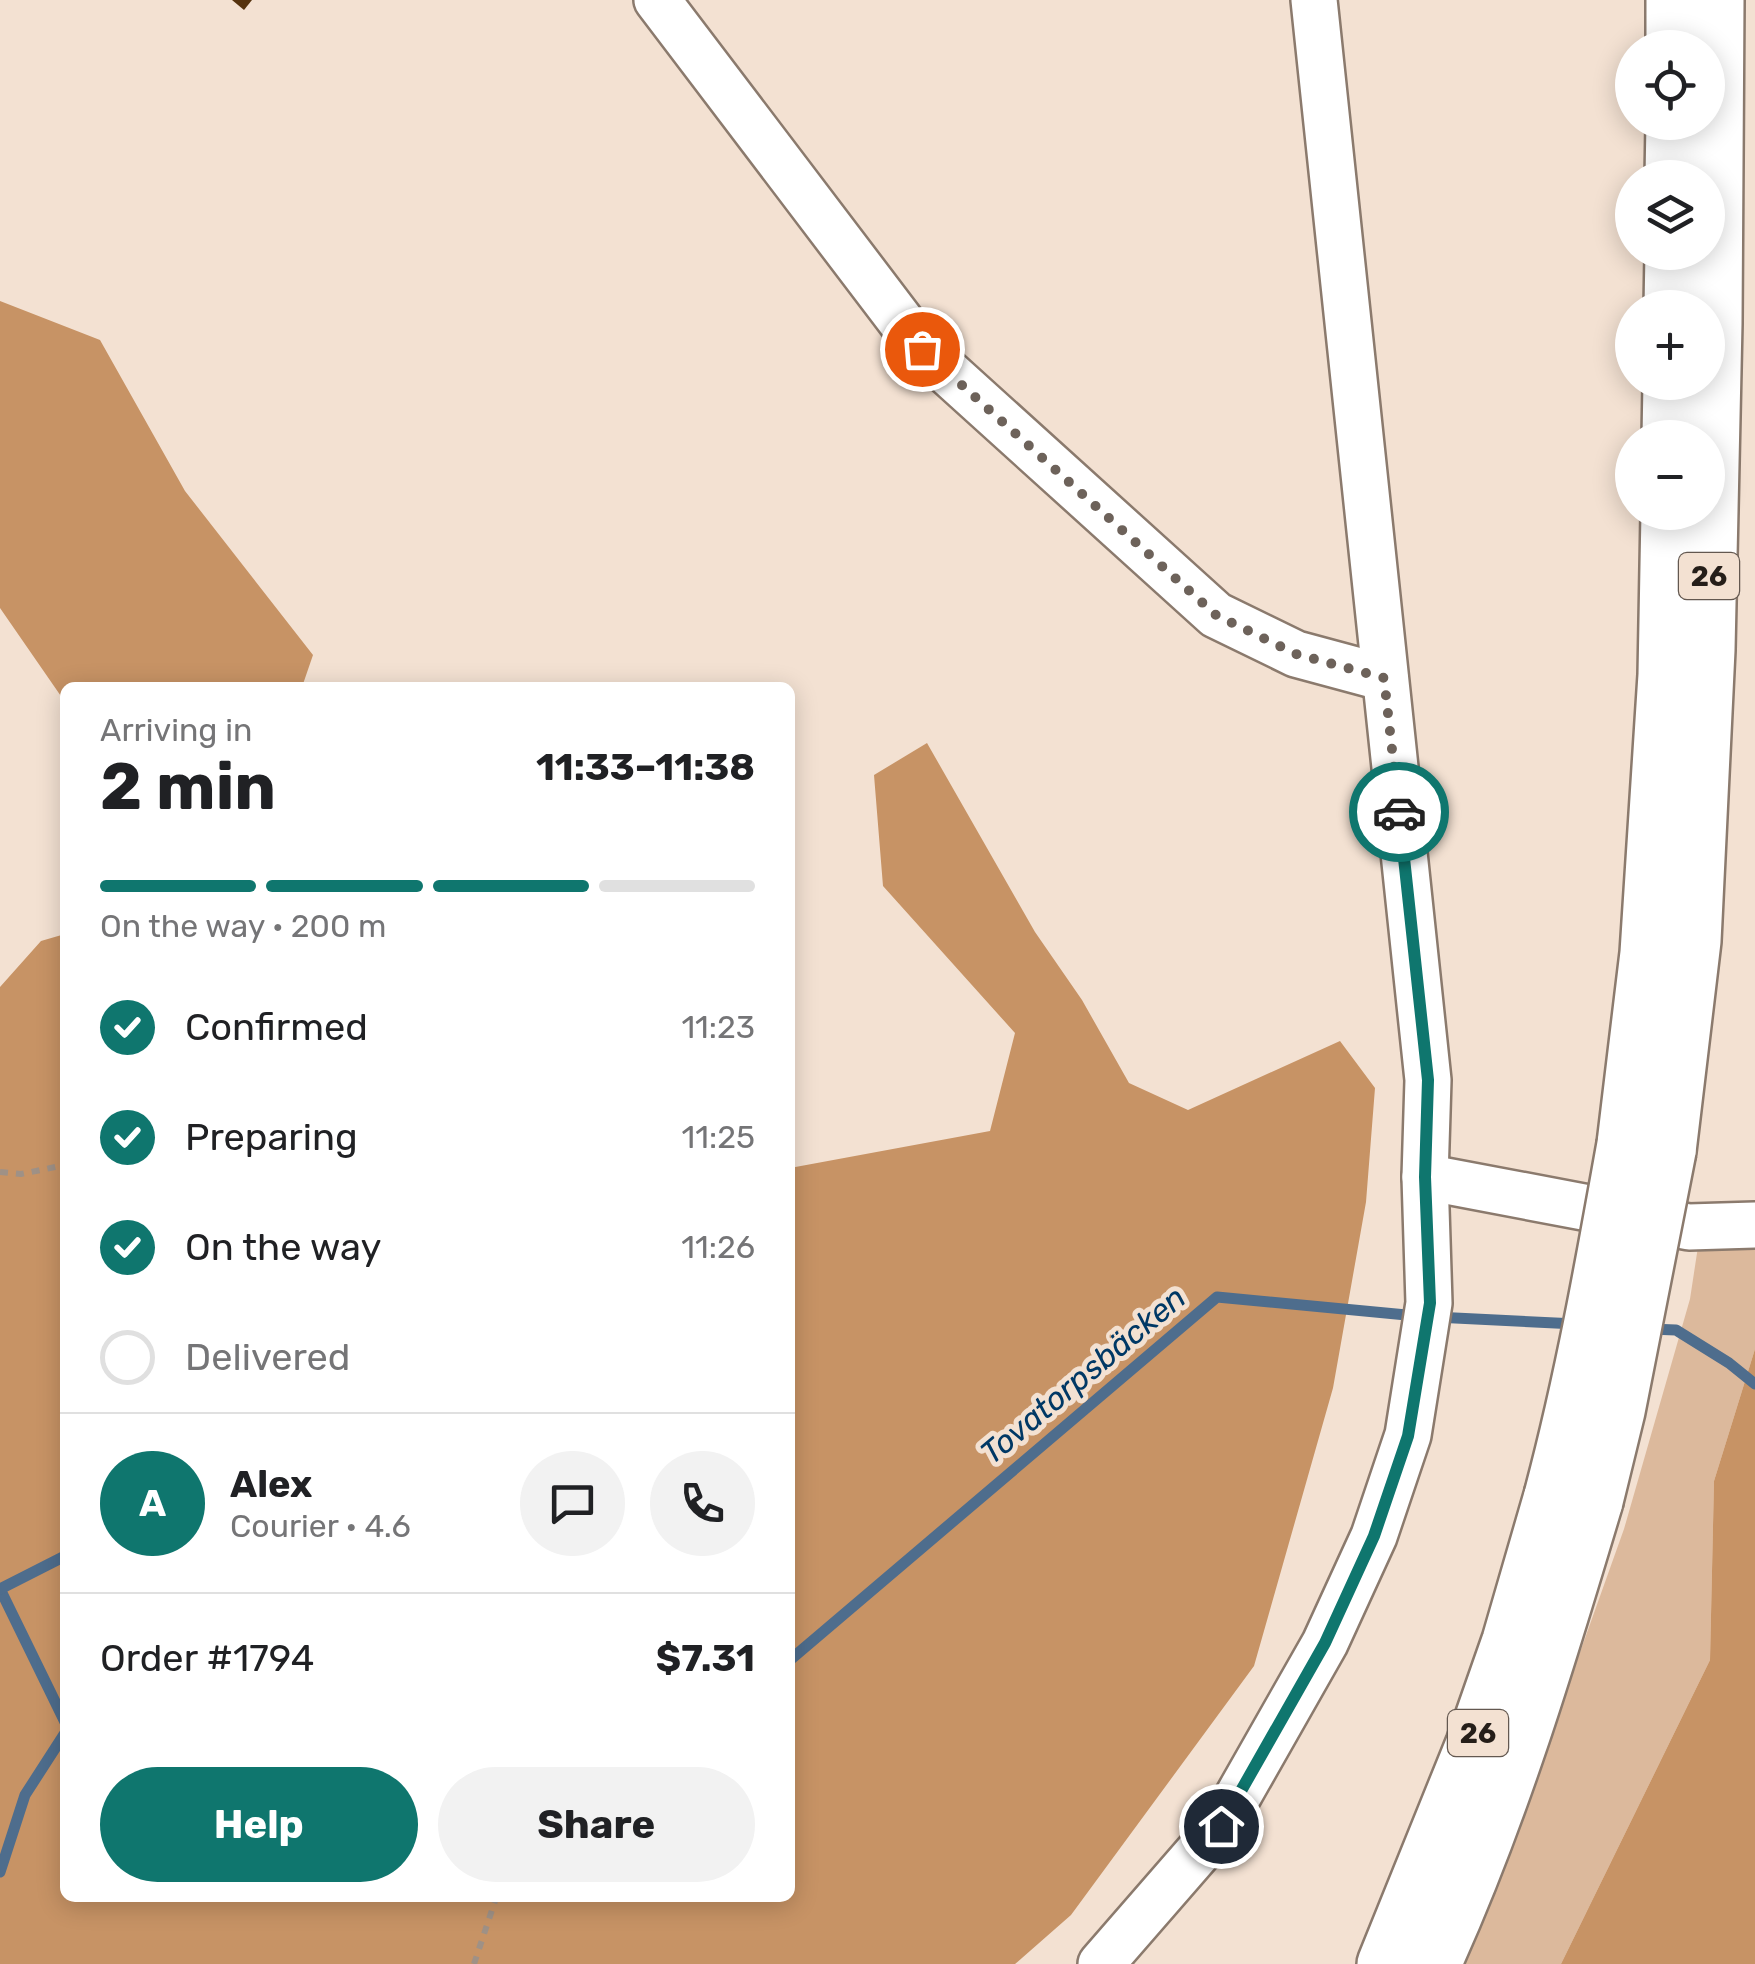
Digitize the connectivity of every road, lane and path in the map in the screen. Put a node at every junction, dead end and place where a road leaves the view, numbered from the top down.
1 (657, 0) edge
2 (1314, 0) edge
3 (1674, 0) edge
4 (1716, 0) edge
5 (1674, 30) edge
6 (1669, 530) edge
7 (1384, 678) junction
8 (1646, 1148) junction
9 (60, 1166) edge
10 (0, 1172) edge
11 (1425, 1177) junction
12 (1755, 1224) edge
13 (1573, 1499) junction
14 (495, 1902) edge
15 (474, 1964) edge
16 (1101, 1964) edge
17 (1385, 1964) edge
18 (1433, 1964) edge

1 - 7 street
2 - 7 street
3 - 5 highway
4 - 8 highway, 26
6 - 8 highway, 26
7 - 11 street
8 - 13 highway, 26, bridge
9 - 10 path
11 - 12 street
11 - 16 street
13 - 17 highway, 26
13 - 18 highway, 26
14 - 15 path

